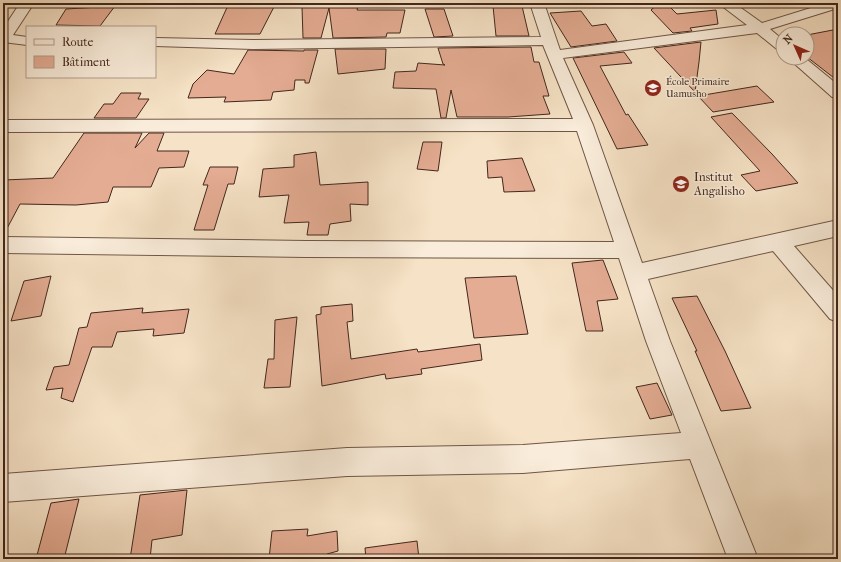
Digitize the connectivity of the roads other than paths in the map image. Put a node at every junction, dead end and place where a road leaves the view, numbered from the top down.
1 (27, 3) edge
2 (537, 3) edge
3 (725, 3) edge
4 (838, 4) edge
5 (760, 28) junction
6 (3, 38) edge
7 (775, 40) edge
8 (26, 41) edge
9 (156, 42) edge
10 (552, 48) junction
11 (806, 66) edge
12 (838, 92) edge
13 (584, 124) junction
14 (3, 126) edge
15 (838, 228) edge
16 (778, 242) junction
17 (3, 245) edge
18 (627, 250) junction
19 (635, 273) junction
20 (838, 312) edge
21 (699, 445) junction
22 (3, 488) edge
23 (743, 559) edge

1 - 6 street
2 - 10 street
3 - 5 street
4 - 5 street
5 - 7 street
5 - 10 street
6 - 8 street
9 - 10 street
10 - 13 street
11 - 12 street
13 - 14 street
13 - 18 street
15 - 16 street
16 - 19 street
16 - 20 street
17 - 18 street
18 - 19 street
19 - 21 street
21 - 22 street
21 - 23 street

